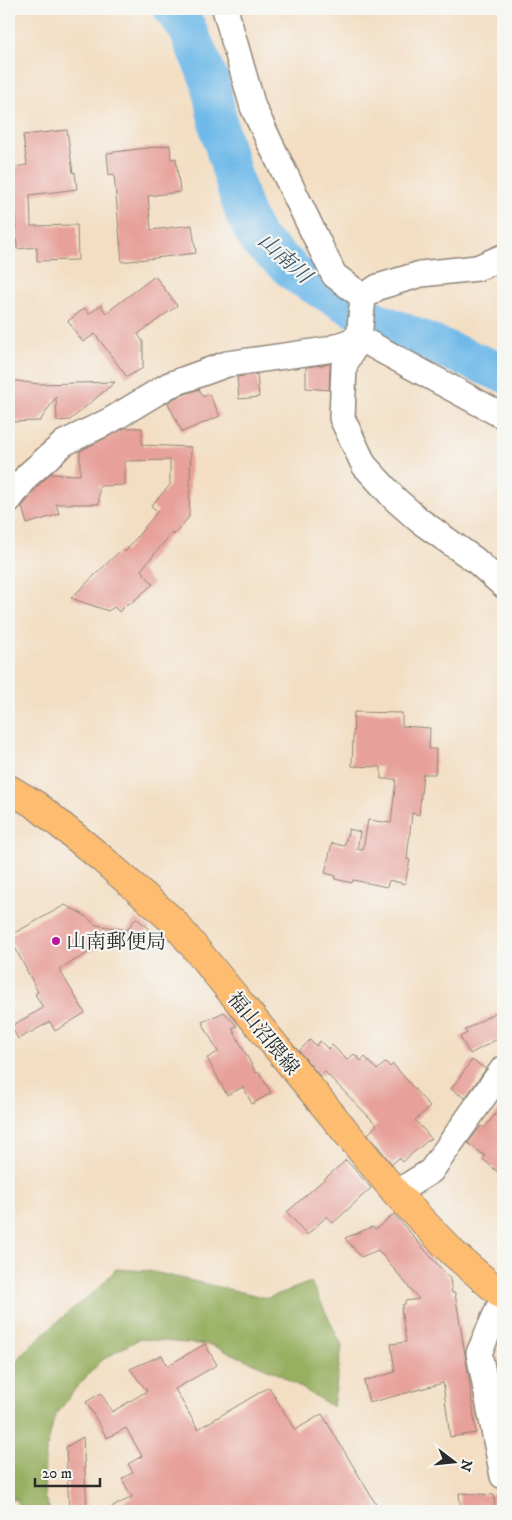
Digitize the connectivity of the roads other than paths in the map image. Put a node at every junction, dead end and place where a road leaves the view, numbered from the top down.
1 (225, 9) edge
2 (503, 257) edge
3 (363, 297) junction
4 (359, 338) junction
5 (503, 416) edge
6 (9, 500) edge
7 (503, 585) edge
8 (9, 789) edge
9 (503, 1069) edge
10 (396, 1193) junction
11 (503, 1297) edge
12 (503, 1476) edge

1 - 3 street
2 - 3 street
3 - 4 street
4 - 5 street
4 - 6 street
4 - 7 street
8 - 10 main road, 福山沼隈線
9 - 10 street
10 - 11 main road, 福山沼隈線
11 - 12 street

